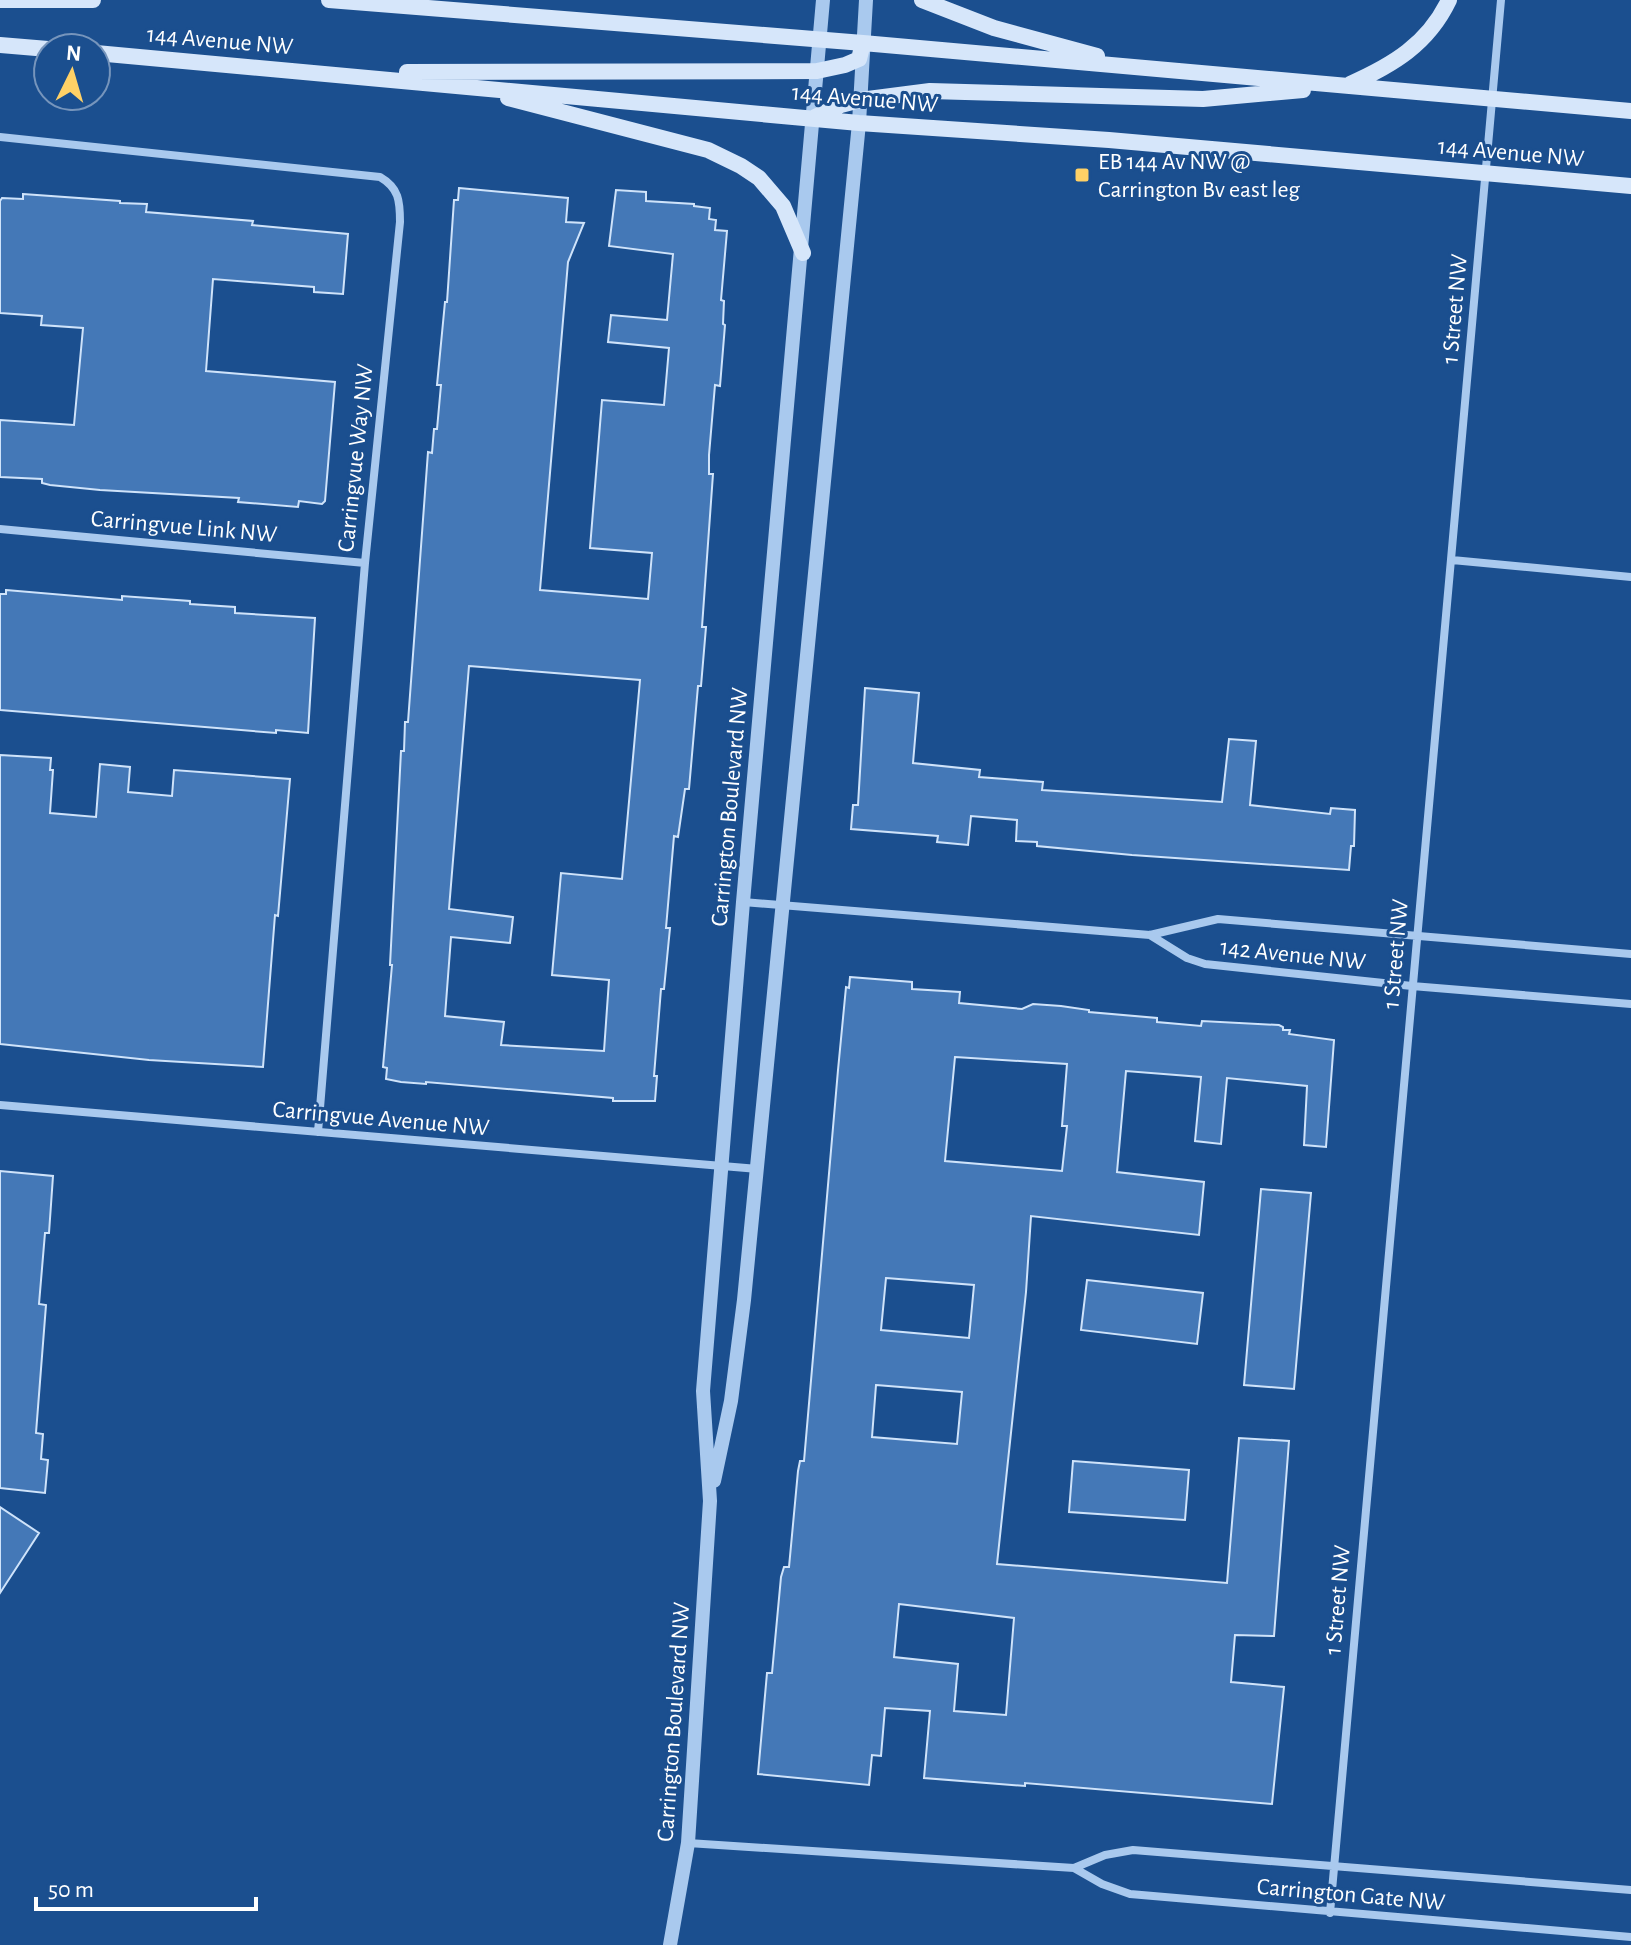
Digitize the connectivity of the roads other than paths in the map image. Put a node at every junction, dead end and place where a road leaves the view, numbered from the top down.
1 (0, 0) edge
2 (93, 0) edge
3 (329, 0) edge
4 (823, 0) edge
5 (866, 0) edge
6 (922, 0) edge
7 (1449, 0) edge
8 (1501, 0) edge
9 (819, 40) junction
10 (863, 43) junction
11 (0, 45) edge
12 (32, 48) edge
13 (112, 54) edge
14 (1141, 68) junction
15 (817, 71) junction
16 (305, 72) junction
17 (460, 86) junction
18 (1345, 86) junction
19 (1493, 99) junction
20 (860, 100) junction
21 (1631, 111) edge
22 (813, 118) junction
23 (859, 123) junction
24 (0, 137) edge
25 (1486, 174) junction
26 (1631, 186) edge
27 (803, 253) junction
28 (0, 529) edge
29 (1452, 560) junction
30 (365, 563) junction
31 (1631, 577) edge
32 (743, 902) junction
33 (783, 905) junction
34 (1150, 935) junction
35 (1417, 936) junction
36 (1631, 954) edge
37 (1412, 986) junction
38 (1631, 1004) edge
39 (0, 1105) edge
40 (318, 1132) junction
41 (721, 1166) junction
42 (758, 1169) junction
43 (710, 1501) junction
44 (688, 1843) junction
45 (1333, 1867) junction
46 (1074, 1868) junction
47 (1631, 1890) edge
48 (1330, 1913) junction
49 (1631, 1937) edge
50 (670, 1945) edge

1 - 2 main road
3 - 9 main road
4 - 9 street, Carrington Boulevard NW
5 - 10 street, Carrington Boulevard NW
6 - 14 main road
7 - 18 main road
8 - 19 street, 1 Street NW
9 - 10 main road
9 - 15 street, Carrington Boulevard NW
10 - 14 main road
10 - 15 main road
10 - 20 street, Carrington Boulevard NW
11 - 12 main road
13 - 16 main road, 144 Avenue NW
14 - 18 main road
15 - 16 main road
15 - 22 street, Carrington Boulevard NW
16 - 17 main road, 144 Avenue NW
17 - 22 main road, 144 Avenue NW
17 - 27 main road
18 - 19 main road
18 - 20 main road
19 - 21 main road
19 - 25 street, 1 Street NW
20 - 22 main road
20 - 23 street, Carrington Boulevard NW
22 - 23 main road, 144 Avenue NW
22 - 27 street, Carrington Boulevard NW
23 - 25 main road, 144 Avenue NW
23 - 33 street, Carrington Boulevard NW
24 - 30 street, Carringvue Way NW
25 - 26 main road, 144 Avenue NW
25 - 29 street, 1 Street NW
27 - 32 street, Carrington Boulevard NW
28 - 30 street, Carringvue Link NW
29 - 31 street
29 - 35 street, 1 Street NW
30 - 40 street, Carringvue Way NW
32 - 33 street, 142 Avenue NW
32 - 41 street, Carrington Boulevard NW
33 - 34 street, 142 Avenue NW
33 - 42 street, Carrington Boulevard NW
34 - 35 street, 142 Avenue NW
34 - 37 street, 142 Avenue NW
35 - 36 street, 142 Avenue NW
35 - 37 street, 1 Street NW
37 - 38 street, 142 Avenue NW
37 - 45 street, 1 Street NW
39 - 40 street, Carringvue Avenue NW
40 - 41 street, Carringvue Avenue NW
41 - 42 street, Carringvue Avenue NW
41 - 43 street, Carrington Boulevard NW
42 - 43 street, Carrington Boulevard NW
43 - 44 street, Carrington Boulevard NW
44 - 46 street, Carrington Gate NW
44 - 50 street, Carrington Boulevard NW
45 - 46 street, Carrington Gate NW
45 - 47 street, Carrington Gate NW
45 - 48 street, 1 Street NW
46 - 48 street, Carrington Gate NW
48 - 49 street, Carrington Gate NW

